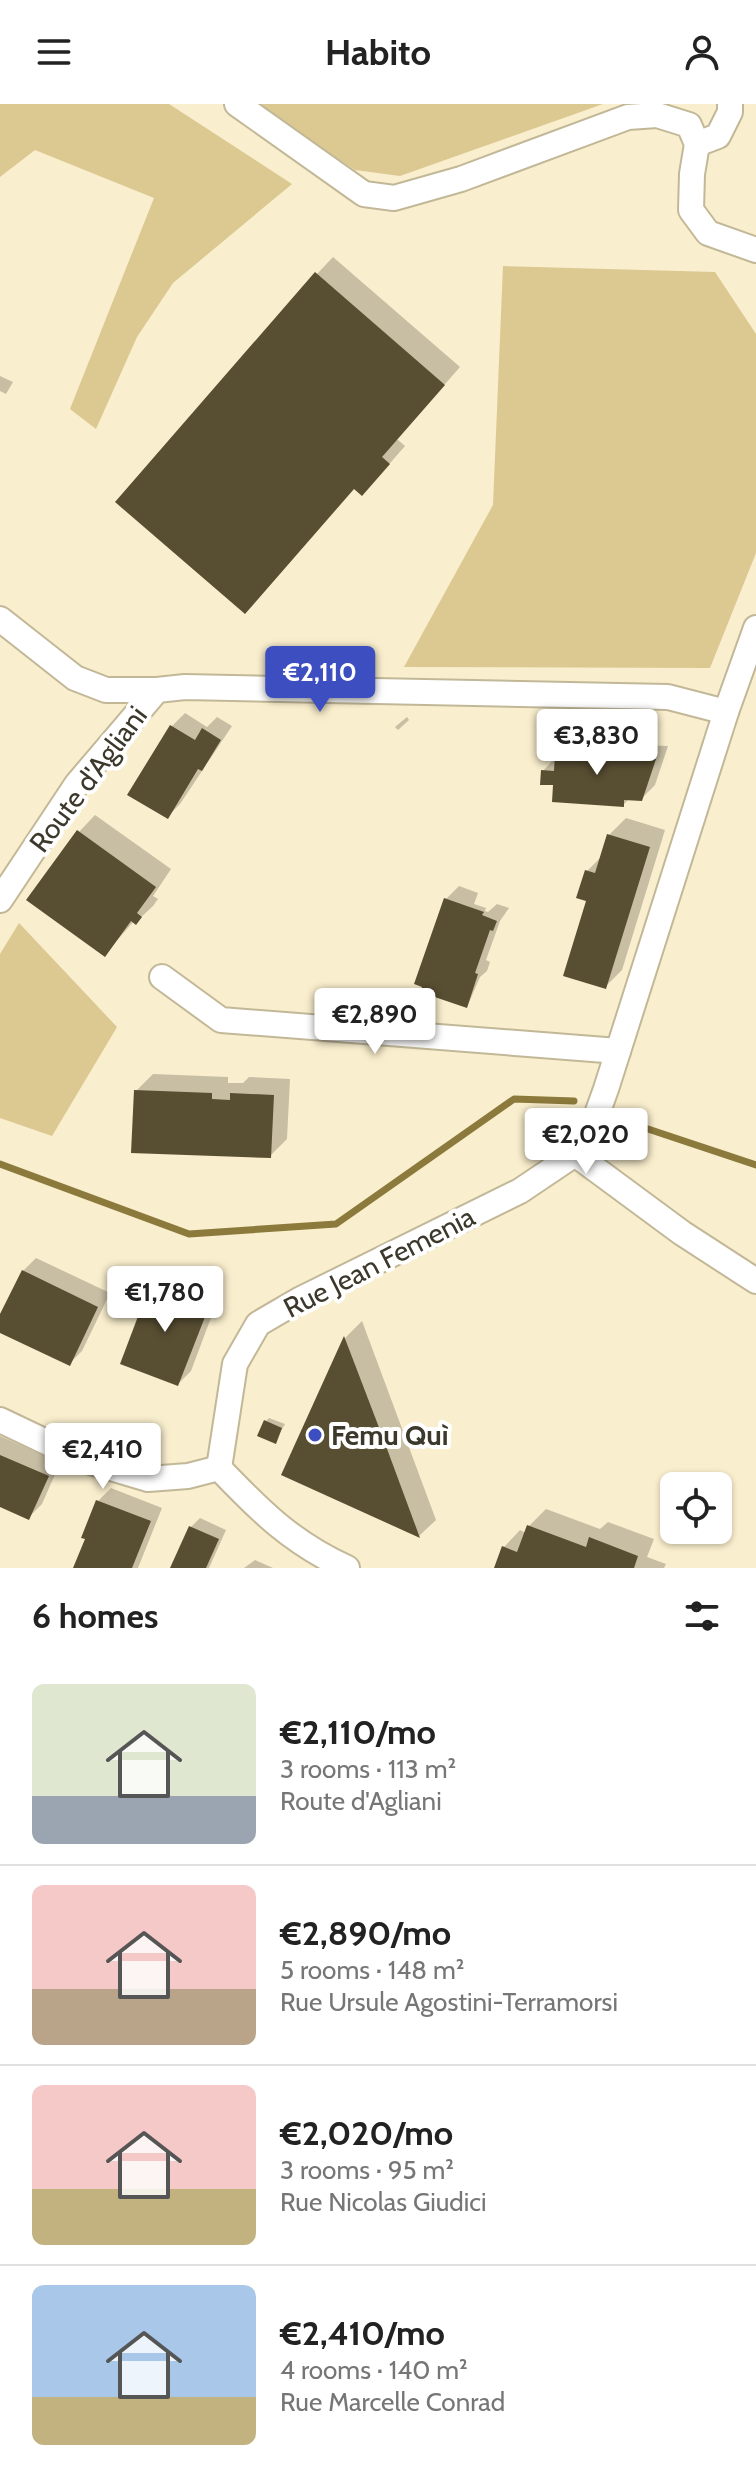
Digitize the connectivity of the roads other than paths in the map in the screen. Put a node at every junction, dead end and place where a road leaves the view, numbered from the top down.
1 (237, 104) edge
2 (730, 104) edge
3 (697, 144) junction
4 (756, 250) edge
5 (0, 619) edge
6 (756, 628) edge
7 (157, 690) junction
8 (726, 712) junction
9 (0, 900) edge
10 (162, 977) dead end
11 (618, 1051) junction
12 (575, 1154) junction
13 (756, 1281) edge
14 (0, 1420) edge
15 (219, 1468) junction
16 (347, 1568) edge

1 - 3 street
2 - 3 street
3 - 4 street
5 - 7 street
6 - 8 street
7 - 8 street, Route d'Agliani
7 - 9 street, Route d'Agliani
8 - 11 street, Rue Jean Femenia
10 - 11 street
11 - 12 street, Rue Jean Femenia
12 - 13 street
12 - 15 street, Rue Jean Femenia
14 - 15 street
15 - 16 street

